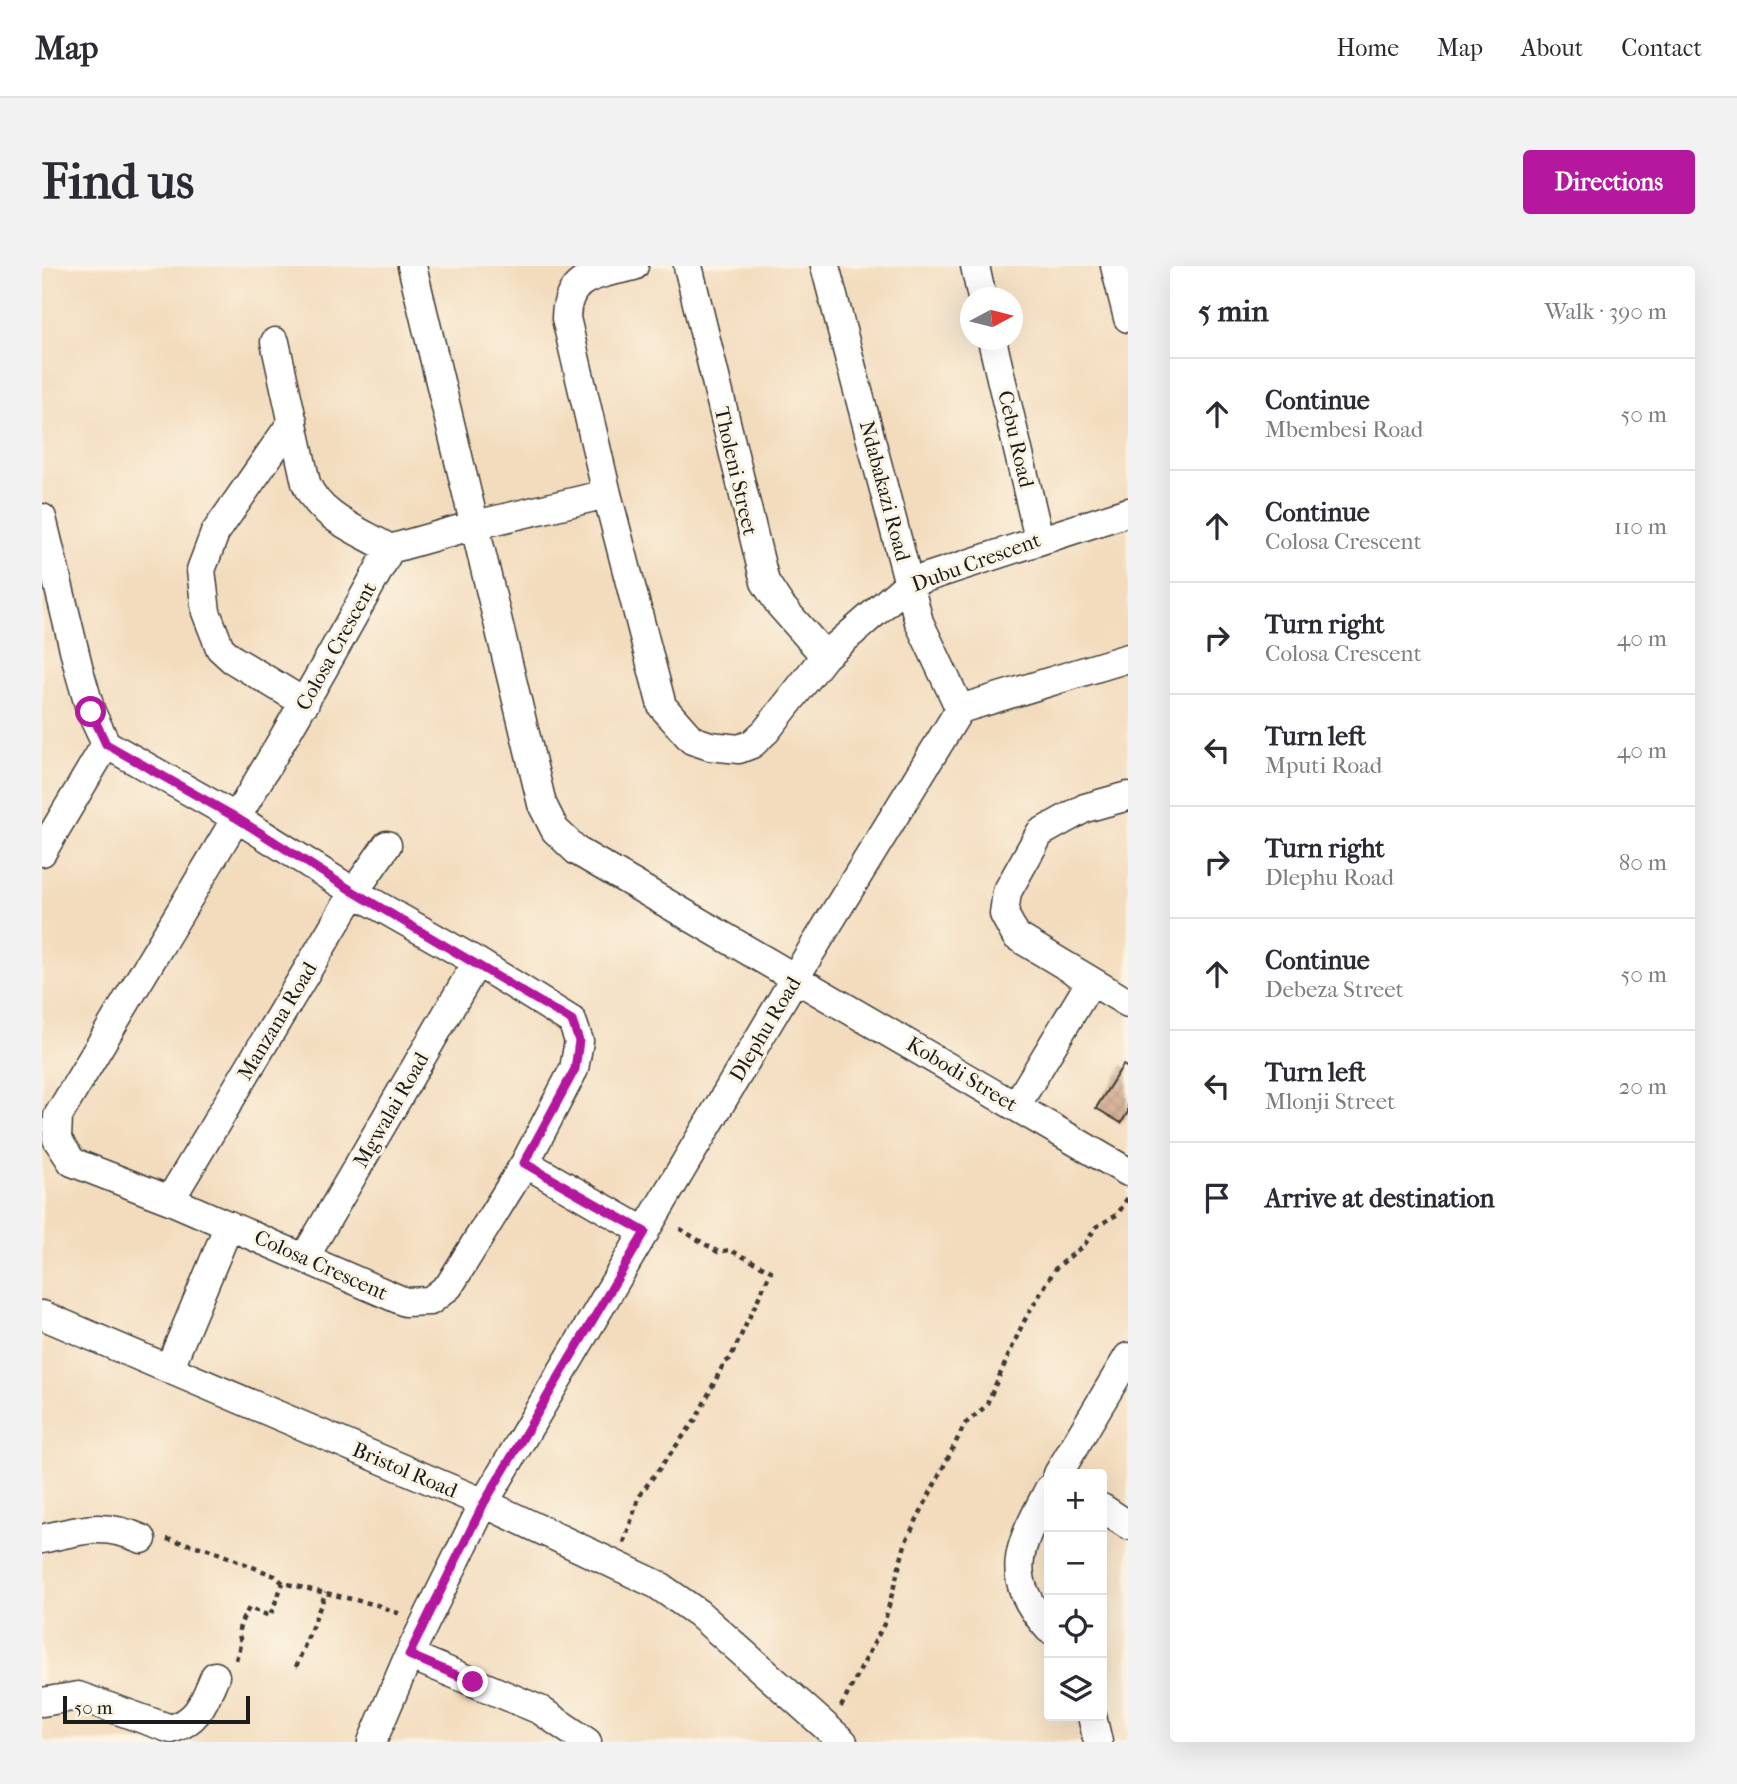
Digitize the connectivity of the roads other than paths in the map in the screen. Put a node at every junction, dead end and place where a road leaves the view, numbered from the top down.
1 (412, 266) edge
2 (634, 266) edge
3 (688, 266) edge
4 (825, 266) edge
5 (975, 266) edge
6 (1115, 266) edge
7 (980, 287) edge
8 (1128, 318) edge
9 (275, 342) dead end
10 (994, 350) edge
11 (293, 421) junction
12 (607, 494) junction
13 (1128, 512) edge
14 (42, 518) edge
15 (475, 525) junction
16 (1039, 539) junction
17 (390, 549) junction
18 (909, 583) junction
19 (825, 656) junction
20 (1128, 658) edge
21 (305, 703) junction
22 (960, 709) junction
23 (106, 744) junction
24 (1128, 796) edge
25 (235, 817) junction
26 (387, 845) dead end
27 (42, 852) edge
28 (354, 892) junction
29 (477, 962) junction
30 (796, 976) junction
31 (1091, 981) junction
32 (1128, 1003) edge
33 (1016, 1106) junction
34 (524, 1163) junction
35 (1128, 1172) edge
36 (170, 1199) junction
37 (650, 1223) junction
38 (229, 1225) junction
39 (305, 1257) junction
40 (42, 1315) edge
41 (169, 1369) junction
42 (1125, 1371) edge
43 (1061, 1469) edge
44 (1044, 1499) edge
45 (484, 1503) junction
46 (1107, 1511) edge
47 (1128, 1525) edge
48 (42, 1539) edge
49 (142, 1539) road end
50 (1044, 1622) edge
51 (409, 1655) junction
52 (215, 1676) road end
53 (42, 1702) edge
54 (1093, 1721) edge
55 (837, 1736) edge
56 (372, 1742) edge
57 (587, 1742) edge
58 (1098, 1742) edge

1 - 15 street, Kobodi Street
2 - 12 street, Dubu Crescent
3 - 19 street, Tholeni Street
4 - 18 street, Ndabakazi Road
5 - 7 street
6 - 8 street
9 - 11 street
10 - 16 street, Cebu Road
11 - 17 street
11 - 21 street
12 - 15 street
12 - 19 street, Dubu Crescent
13 - 16 street, Dubu Crescent
14 - 23 street
15 - 17 street
15 - 30 street, Kobodi Street
16 - 18 street, Dubu Crescent
17 - 21 street, Colosa Crescent
18 - 19 street, Dubu Crescent
18 - 22 street, Ndabakazi Road
20 - 22 street
21 - 25 street, Colosa Crescent
22 - 30 street, Dlephu Road
23 - 25 street
23 - 27 street
24 - 31 street
25 - 28 street, Colosa Crescent
25 - 36 street, Colosa Crescent
26 - 28 street, Manzana Road
28 - 29 street, Colosa Crescent
28 - 36 street, Manzana Road
29 - 34 street, Colosa Crescent
29 - 39 street, Mgwalai Road
30 - 33 street, Kobodi Street
30 - 37 street, Dlephu Road
31 - 32 street
31 - 33 street
33 - 35 street, Kobodi Street
34 - 37 street
34 - 39 street, Colosa Crescent
36 - 38 street, Colosa Crescent
37 - 45 street, Dlephu Road
38 - 39 street, Colosa Crescent
38 - 41 street
40 - 41 street, Bristol Road
41 - 45 street, Bristol Road
42 - 43 street
44 - 50 street
45 - 51 street, Dlephu Road
45 - 55 street, Bristol Road
46 - 47 street
48 - 49 street
51 - 56 street, Dlephu Road
51 - 57 street
52 - 53 street
54 - 58 street

